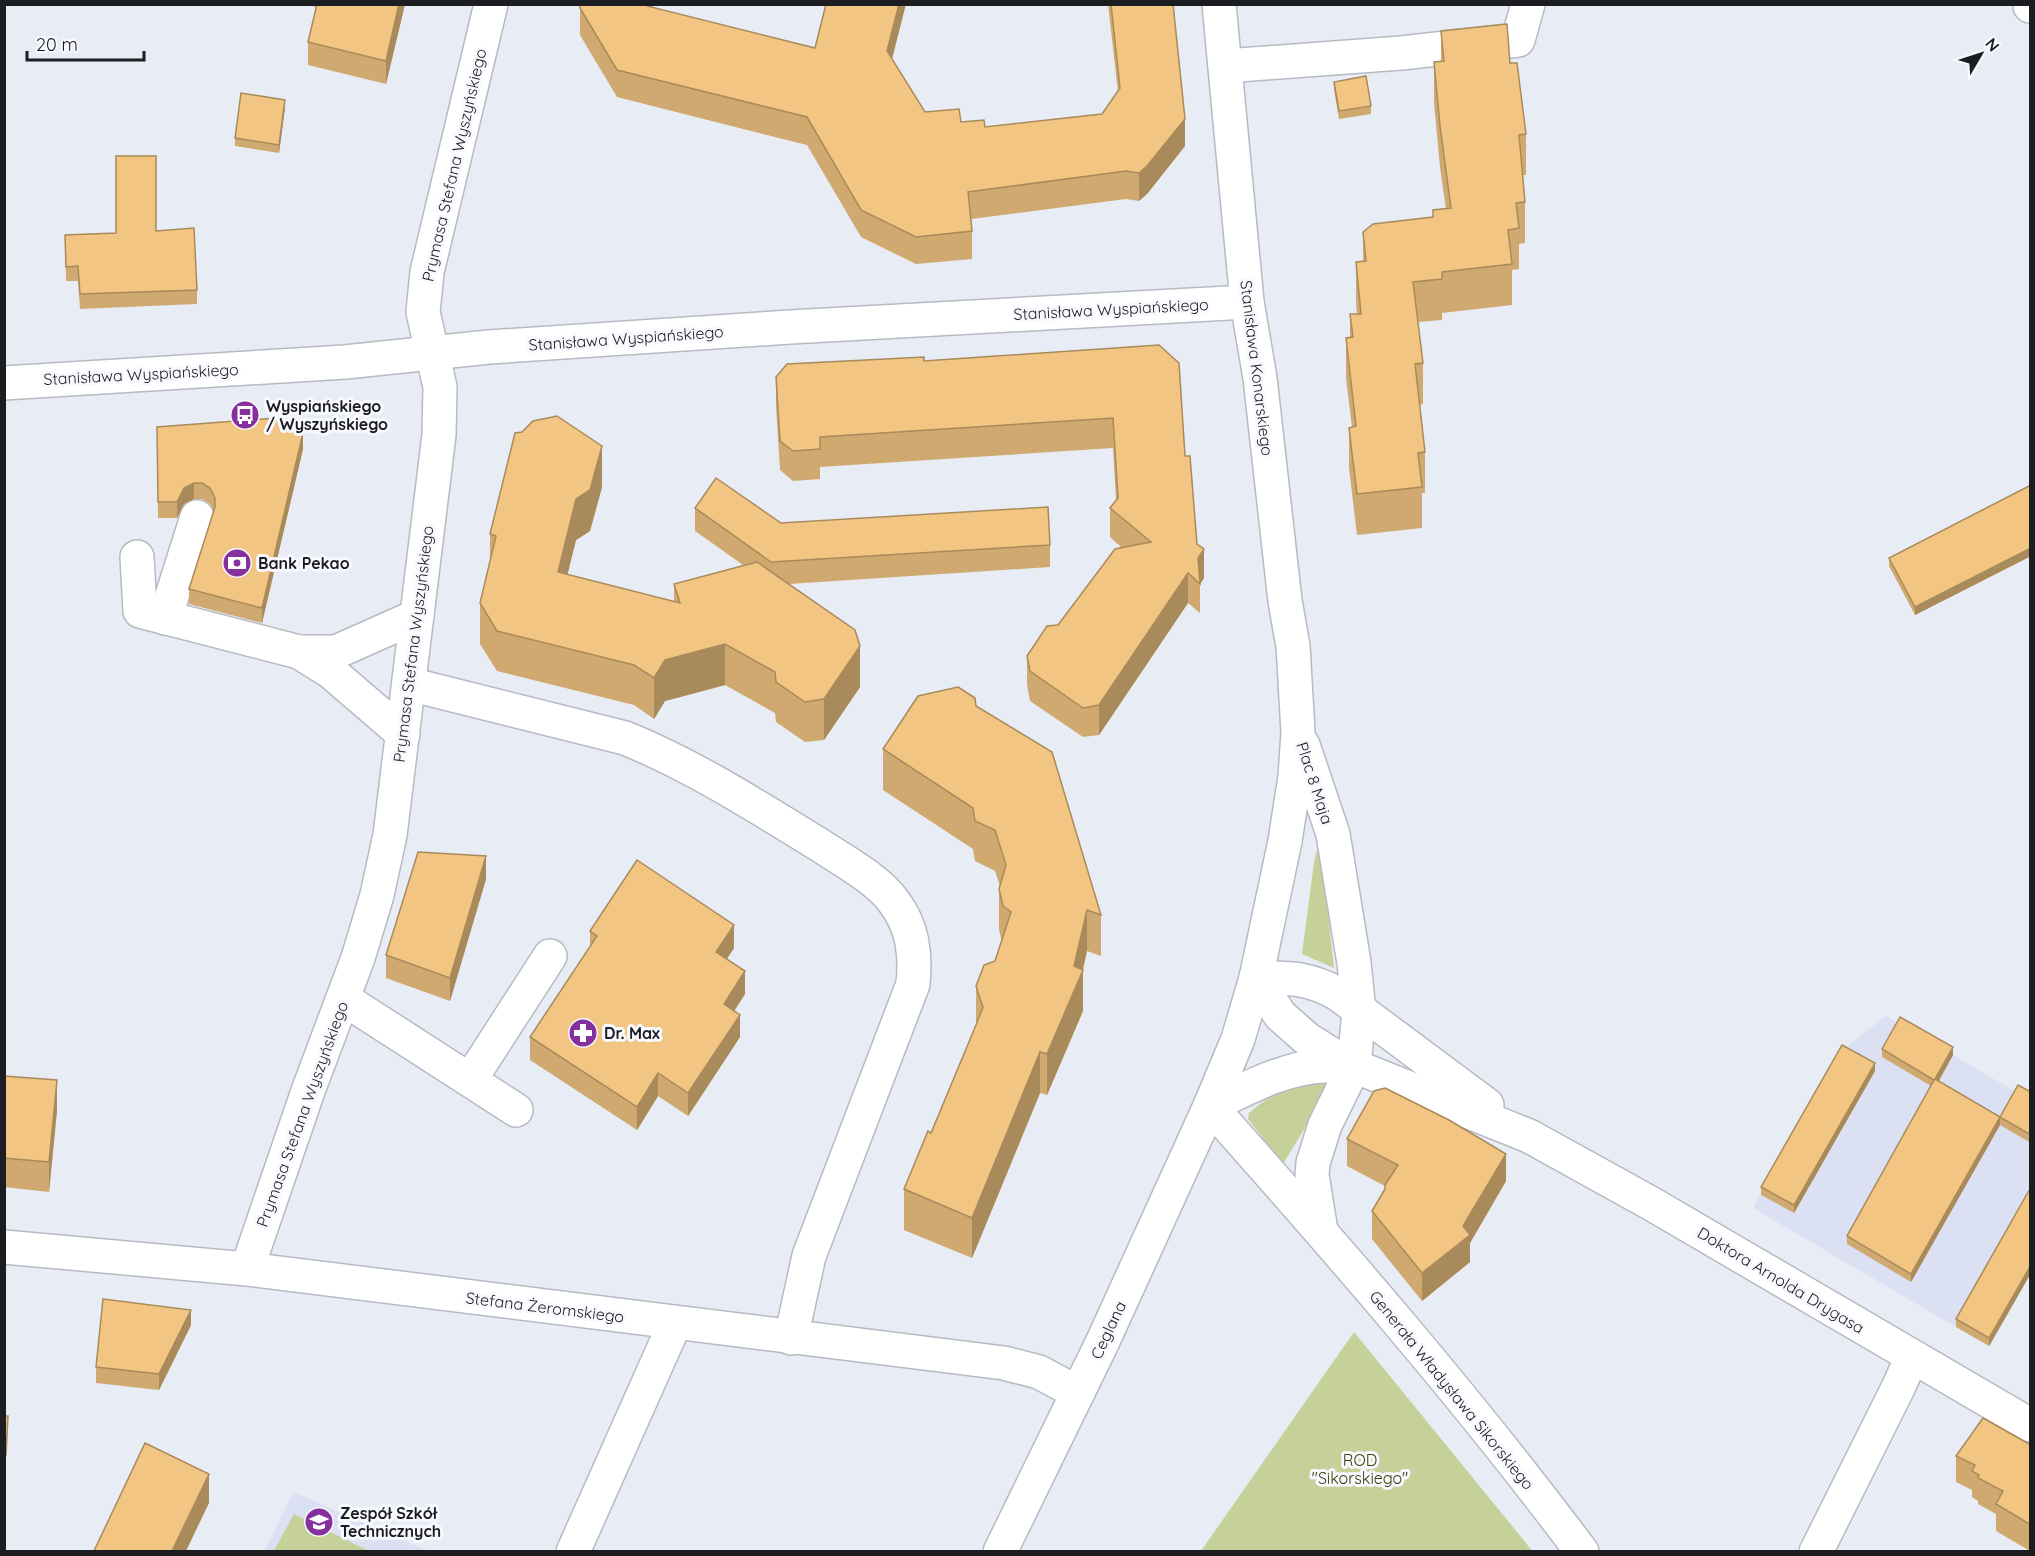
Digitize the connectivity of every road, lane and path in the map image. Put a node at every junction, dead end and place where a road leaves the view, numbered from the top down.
1 (491, 4) edge
2 (1219, 4) edge
3 (1528, 4) edge
4 (1225, 66) junction
5 (1247, 302) junction
6 (432, 354) junction
7 (4, 383) edge
8 (197, 517) dead end
9 (137, 557) dead end
10 (417, 616) junction
11 (165, 618) junction
12 (299, 652) junction
13 (410, 684) junction
14 (1298, 732) junction
15 (403, 734) junction
16 (550, 956) dead end
17 (1256, 978) junction
18 (344, 999) junction
19 (1359, 1011) junction
20 (1354, 1066) junction
21 (470, 1080) junction
22 (1210, 1106) junction
23 (516, 1110) dead end
24 (1529, 1136) junction
25 (1321, 1231) junction
26 (4, 1247) edge
27 (247, 1269) junction
28 (675, 1323) junction
29 (791, 1338) junction
30 (1912, 1357) junction
31 (1078, 1393) junction
32 (2031, 1425) edge
33 (573, 1551) edge
34 (1000, 1551) edge
35 (1582, 1551) edge
36 (1816, 1551) edge

1 - 6 street, Prymasa Stefana Wyszyńskiego
2 - 4 street, Stanisława Konarskiego
3 - 4 street
4 - 5 street, Stanisława Konarskiego
5 - 6 street, Stanisława Wyspiańskiego
5 - 14 street, Stanisława Konarskiego
6 - 7 street, Stanisława Wyspiańskiego
6 - 10 street, Prymasa Stefana Wyszyńskiego
8 - 11 street
9 - 11 street
10 - 12 street
10 - 13 street, Prymasa Stefana Wyszyńskiego
11 - 12 street
12 - 15 street
13 - 15 street, Prymasa Stefana Wyszyńskiego
13 - 29 street
14 - 17 street, Plac 8 Maja
14 - 19 street, Plac 8 Maja
15 - 18 street, Prymasa Stefana Wyszyńskiego
16 - 21 street
17 - 19 street
17 - 20 street
17 - 22 street, Plac 8 Maja
18 - 21 street
18 - 27 street, Prymasa Stefana Wyszyńskiego
19 - 20 street, Plac 8 Maja
19 - 24 street, Doktora Arnolda Drygasa
20 - 22 street
20 - 24 street, Doktora Arnolda Drygasa
20 - 25 street, Plac 8 Maja
21 - 23 street
22 - 25 street
22 - 31 street, Ceglana
24 - 30 street, Doktora Arnolda Drygasa
25 - 35 street, Generała Władysława Sikorskiego
26 - 27 street, Stefana Żeromskiego
27 - 28 street, Stefana Żeromskiego
28 - 29 street, Stefana Żeromskiego
28 - 33 street
29 - 31 street, Stefana Żeromskiego
30 - 32 street, Doktora Arnolda Drygasa
30 - 36 street
31 - 34 street, Ceglana

